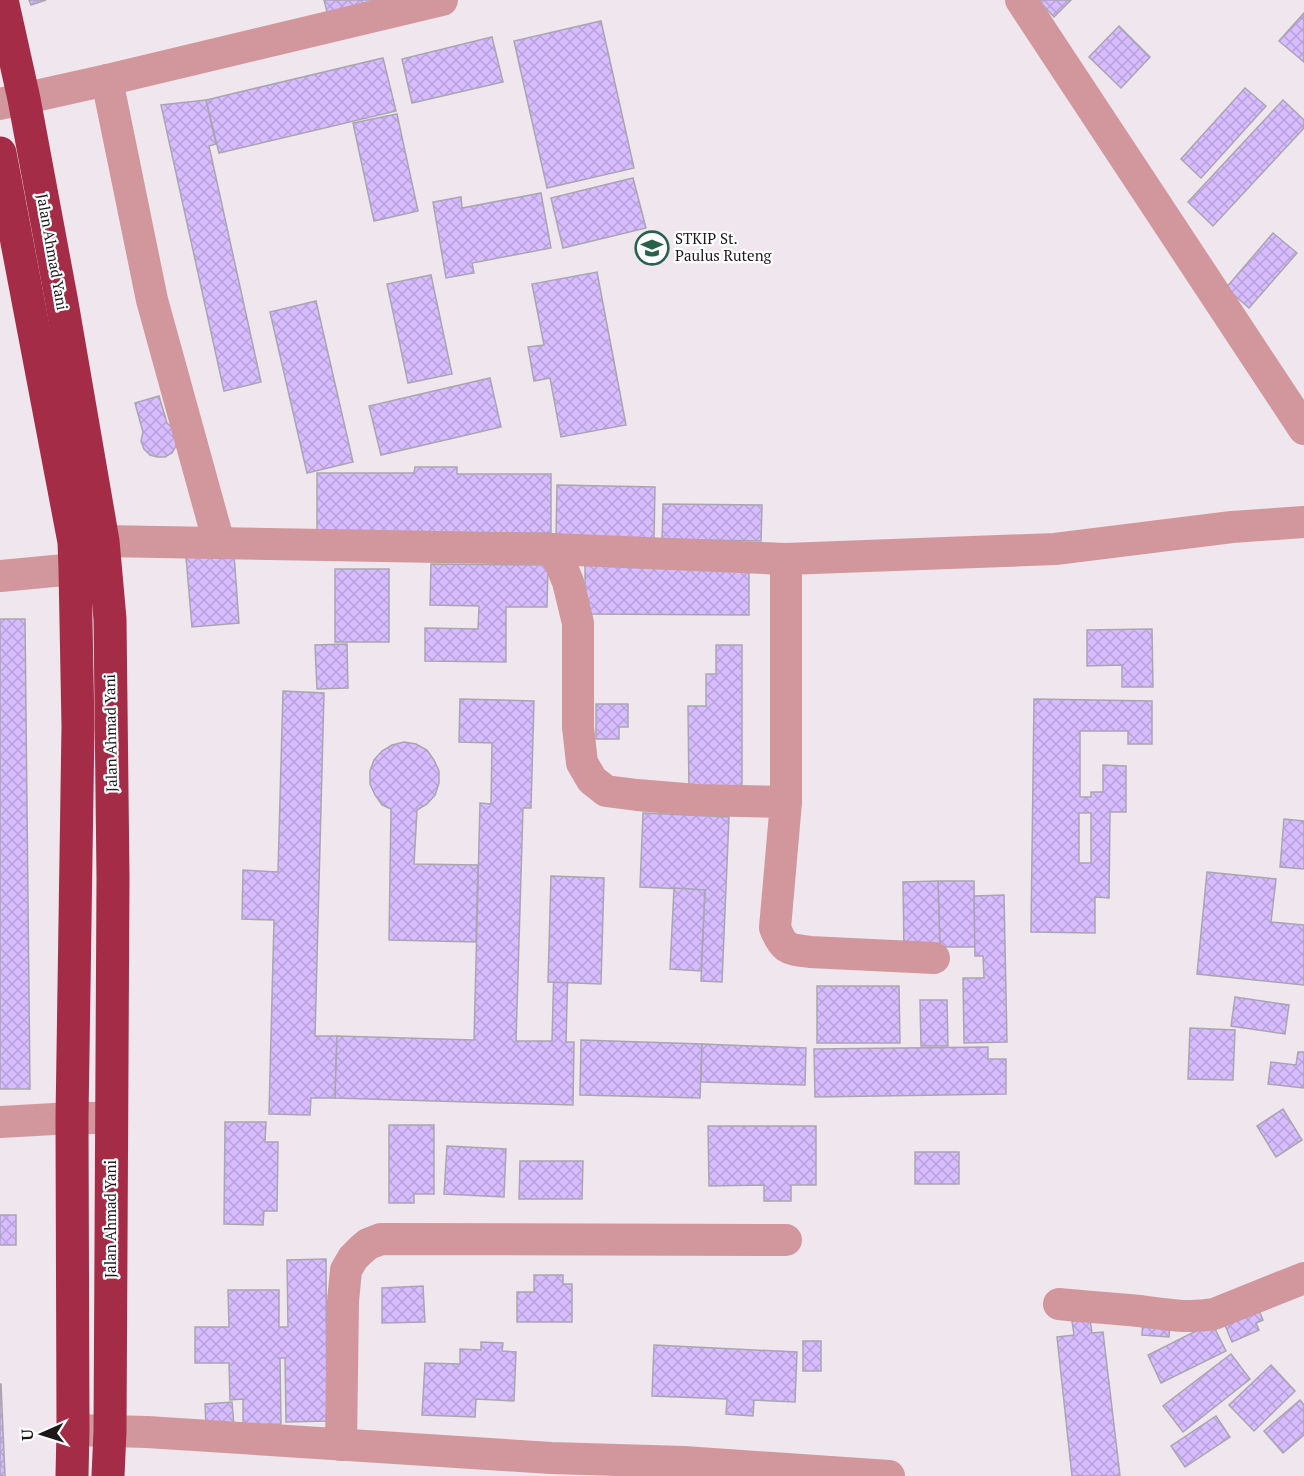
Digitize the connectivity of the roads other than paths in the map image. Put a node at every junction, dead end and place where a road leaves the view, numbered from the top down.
1 (2, 0) edge
2 (442, 0) edge
3 (1021, 0) edge
4 (107, 80) junction
5 (12, 101) edge
6 (0, 153) edge
7 (1304, 429) edge
8 (1304, 522) edge
9 (219, 543) junction
10 (553, 549) junction
11 (84, 551) junction
12 (786, 559) junction
13 (0, 576) edge
14 (786, 802) junction
15 (113, 877) junction
16 (76, 879) junction
17 (934, 958) dead end
18 (72, 1118) junction
19 (112, 1118) junction
20 (0, 1122) edge
21 (786, 1240) dead end
22 (1304, 1278) edge
23 (1059, 1304) dead end
24 (73, 1430) junction
25 (110, 1431) junction
26 (341, 1445) junction
27 (72, 1476) edge
28 (108, 1476) edge
29 (890, 1476) edge

1 - 5 highway, Jalan Ahmad Yani
2 - 4 street
3 - 7 street
4 - 5 street
4 - 9 street
5 - 11 highway, Jalan Ahmad Yani
6 - 11 highway, Jalan Ahmad Yani
8 - 12 street
9 - 10 street
9 - 11 street
10 - 12 street
10 - 14 street
11 - 13 street
11 - 15 highway, Jalan Ahmad Yani
11 - 16 highway, Jalan Ahmad Yani
12 - 14 street
14 - 17 street
15 - 16 highway
15 - 19 highway, Jalan Ahmad Yani
16 - 18 highway, Jalan Ahmad Yani
18 - 19 street
18 - 20 street
18 - 24 highway, Jalan Ahmad Yani
19 - 25 highway, Jalan Ahmad Yani
21 - 26 street
22 - 23 street
24 - 25 street
24 - 27 highway, Jalan Ahmad Yani
25 - 26 street
25 - 28 highway, Jalan Ahmad Yani
26 - 29 street

